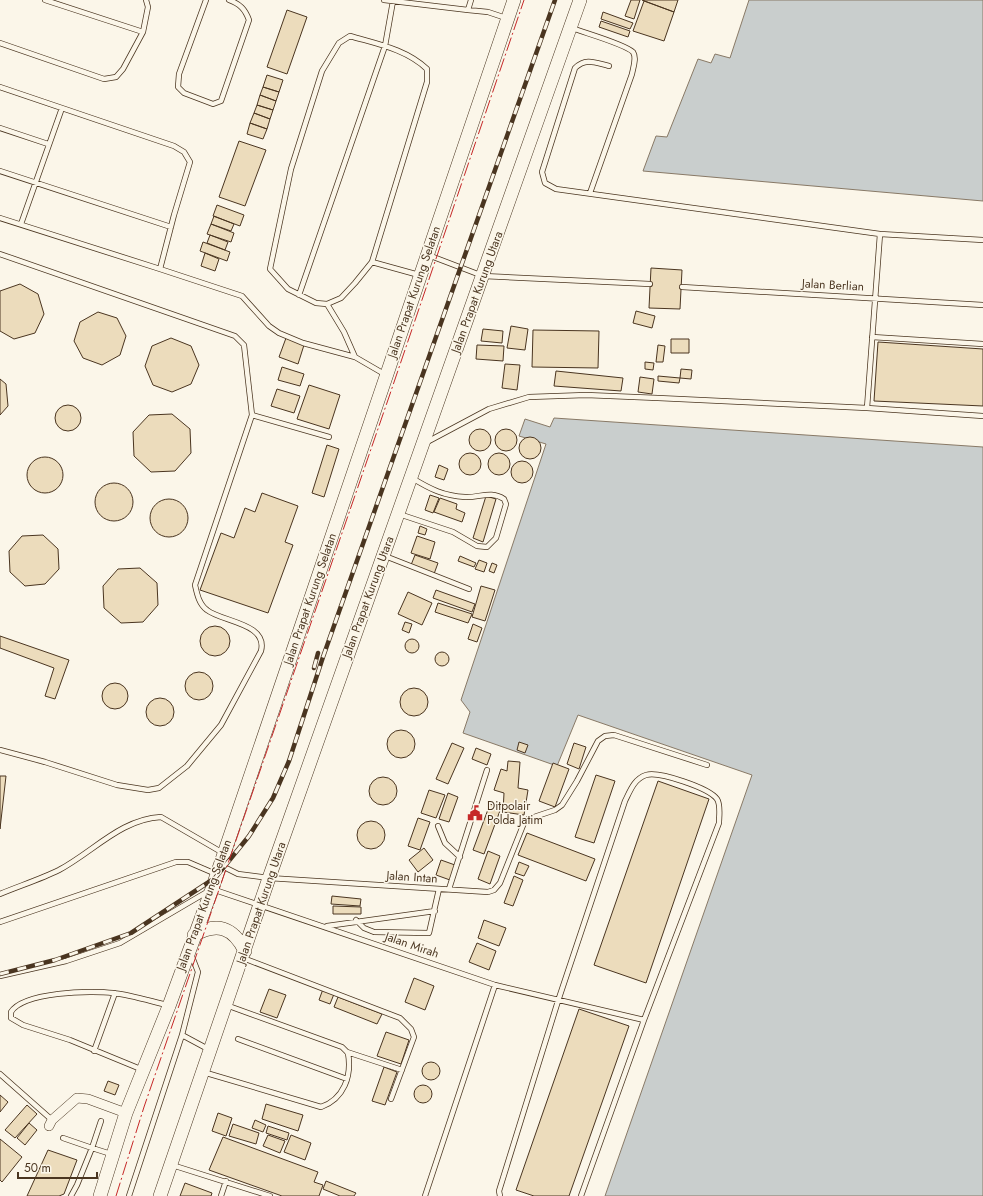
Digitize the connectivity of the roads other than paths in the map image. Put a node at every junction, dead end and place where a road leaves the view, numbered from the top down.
1 (45, 0) edge
2 (146, 0) edge
3 (206, 0) edge
4 (229, 0) edge
5 (384, 0) edge
6 (471, 0) edge
7 (514, 0) edge
8 (580, 0) edge
9 (393, 1) junction
10 (468, 10) junction
11 (508, 18) junction
12 (571, 28) junction
13 (143, 32) junction
14 (0, 43) edge
15 (385, 46) junction
16 (609, 66) dead end
17 (0, 87) edge
18 (62, 108) junction
19 (0, 128) edge
20 (48, 144) junction
21 (0, 171) edge
22 (35, 183) junction
23 (590, 193) junction
24 (0, 218) edge
25 (21, 224) junction
26 (171, 227) junction
27 (880, 234) junction
28 (983, 240) edge
29 (0, 254) edge
30 (426, 255) junction
31 (372, 262) junction
32 (160, 269) junction
33 (419, 275) junction
34 (483, 276) junction
35 (650, 284) dead end
36 (682, 286) dead end
37 (299, 295) junction
38 (874, 298) junction
39 (327, 304) junction
40 (983, 305) edge
41 (872, 337) junction
42 (983, 344) edge
43 (355, 357) junction
44 (386, 375) junction
45 (867, 408) junction
46 (252, 415) junction
47 (983, 416) edge
48 (329, 437) dead end
49 (422, 444) junction
50 (411, 477) junction
51 (398, 513) junction
52 (383, 556) junction
53 (469, 589) dead end
54 (0, 750) edge
55 (707, 765) dead end
56 (487, 770) dead end
57 (438, 826) dead end
58 (460, 857) junction
59 (220, 864) junction
60 (269, 878) junction
61 (212, 889) junction
62 (439, 889) junction
63 (449, 889) junction
64 (0, 894) edge
65 (260, 905) junction
66 (434, 911) junction
67 (356, 920) junction
68 (0, 922) edge
69 (325, 926) junction
70 (194, 935) junction
71 (189, 948) junction
72 (244, 955) junction
73 (0, 976) edge
74 (495, 985) junction
75 (115, 993) junction
76 (558, 1001) junction
77 (226, 1005) junction
78 (169, 1006) junction
79 (644, 1020) junction
80 (182, 1035) junction
81 (238, 1039) dead end
82 (94, 1051) junction
83 (210, 1051) junction
84 (346, 1052) junction
85 (144, 1070) junction
86 (402, 1070) junction
87 (202, 1072) junction
88 (0, 1074) edge
89 (348, 1079) junction
90 (391, 1099) dead end
91 (126, 1113) junction
92 (101, 1121) dead end
93 (50, 1123) joint
94 (63, 1138) dead end
95 (92, 1148) junction
96 (113, 1155) junction
97 (170, 1164) junction
98 (226, 1181) junction
99 (71, 1196) edge
100 (100, 1196) edge
101 (129, 1196) edge
102 (160, 1196) edge
103 (221, 1196) edge
104 (270, 1196) edge
105 (425, 1196) edge
106 (500, 1196) edge
107 (581, 1196) edge

1 - 13 lane
2 - 13 lane
3 - 4 lane
5 - 9 lane
6 - 10 lane
7 - 11 street, Jalan Prapat Kurung Selatan
8 - 12 street, Jalan Prapat Kurung Utara
9 - 10 lane
9 - 15 lane
10 - 11 lane
11 - 30 street, Jalan Prapat Kurung Selatan
12 - 23 lane
12 - 34 street, Jalan Prapat Kurung Utara
13 - 14 lane
15 - 31 lane
15 - 37 lane
15 - 37 lane
16 - 23 lane
17 - 18 lane
18 - 20 lane
18 - 26 lane
19 - 20 lane
20 - 22 lane
21 - 22 lane
22 - 25 lane
22 - 26 lane
23 - 27 lane
24 - 25 lane
25 - 32 lane
26 - 32 lane
27 - 28 lane
27 - 38 lane
29 - 46 lane
30 - 33 street, Jalan Prapat Kurung Selatan
30 - 34 lane
31 - 33 lane
31 - 39 lane
32 - 43 lane
33 - 44 street, Jalan Prapat Kurung Selatan
34 - 35 lane
34 - 49 street, Jalan Prapat Kurung Utara
36 - 38 lane, Jalan Berlian
37 - 39 lane
38 - 40 lane, Jalan Berlian
38 - 41 lane
39 - 43 lane
41 - 42 lane
41 - 45 lane
43 - 44 lane
44 - 59 street, Jalan Prapat Kurung Selatan
45 - 47 lane
45 - 49 lane
46 - 48 lane
46 - 54 lane
49 - 50 street, Jalan Prapat Kurung Utara
50 - 51 street, Jalan Prapat Kurung Utara
50 - 51 lane
51 - 52 street, Jalan Prapat Kurung Utara
52 - 53 lane
52 - 60 street, Jalan Prapat Kurung Utara
55 - 63 lane, Jalan Intan
56 - 58 lane
57 - 58 lane
58 - 63 lane
59 - 60 lane, Jalan Intan
59 - 61 street, Jalan Prapat Kurung Selatan
59 - 64 lane
59 - 68 lane
60 - 62 lane, Jalan Intan
60 - 65 street, Jalan Prapat Kurung Utara
61 - 65 lane, Jalan Mirah
61 - 70 street, Jalan Prapat Kurung Selatan
61 - 73 lane
62 - 63 lane, Jalan Intan
62 - 66 lane
65 - 69 lane, Jalan Mirah
65 - 72 street, Jalan Prapat Kurung Utara
66 - 67 lane
66 - 67 lane
67 - 69 lane
69 - 74 lane, Jalan Mirah
70 - 71 street, Jalan Prapat Kurung Selatan
70 - 72 street
71 - 78 street, Jalan Prapat Kurung Selatan
71 - 80 lane
72 - 77 street, Jalan Prapat Kurung Utara
72 - 86 lane
74 - 76 lane, Jalan Mirah
74 - 105 lane
75 - 78 lane
75 - 82 lane
75 - 82 lane
76 - 79 lane, Jalan Mirah
76 - 79 lane
76 - 106 lane
77 - 83 street, Jalan Prapat Kurung Utara
77 - 84 lane
78 - 85 street, Jalan Prapat Kurung Selatan
79 - 107 lane
80 - 83 lane
80 - 101 lane
81 - 89 lane
82 - 85 lane
83 - 87 street, Jalan Prapat Kurung Utara
84 - 86 lane
84 - 89 lane
85 - 91 street, Jalan Prapat Kurung Selatan
86 - 90 lane
87 - 89 lane
87 - 97 street, Jalan Prapat Kurung Utara
88 - 93 lane
91 - 93 street
91 - 96 street, Jalan Prapat Kurung Selatan
92 - 95 lane
94 - 95 lane
95 - 96 lane
95 - 99 lane
96 - 100 street, Jalan Prapat Kurung Selatan
97 - 98 lane
97 - 102 street, Jalan Prapat Kurung Utara
98 - 103 lane
98 - 104 lane

